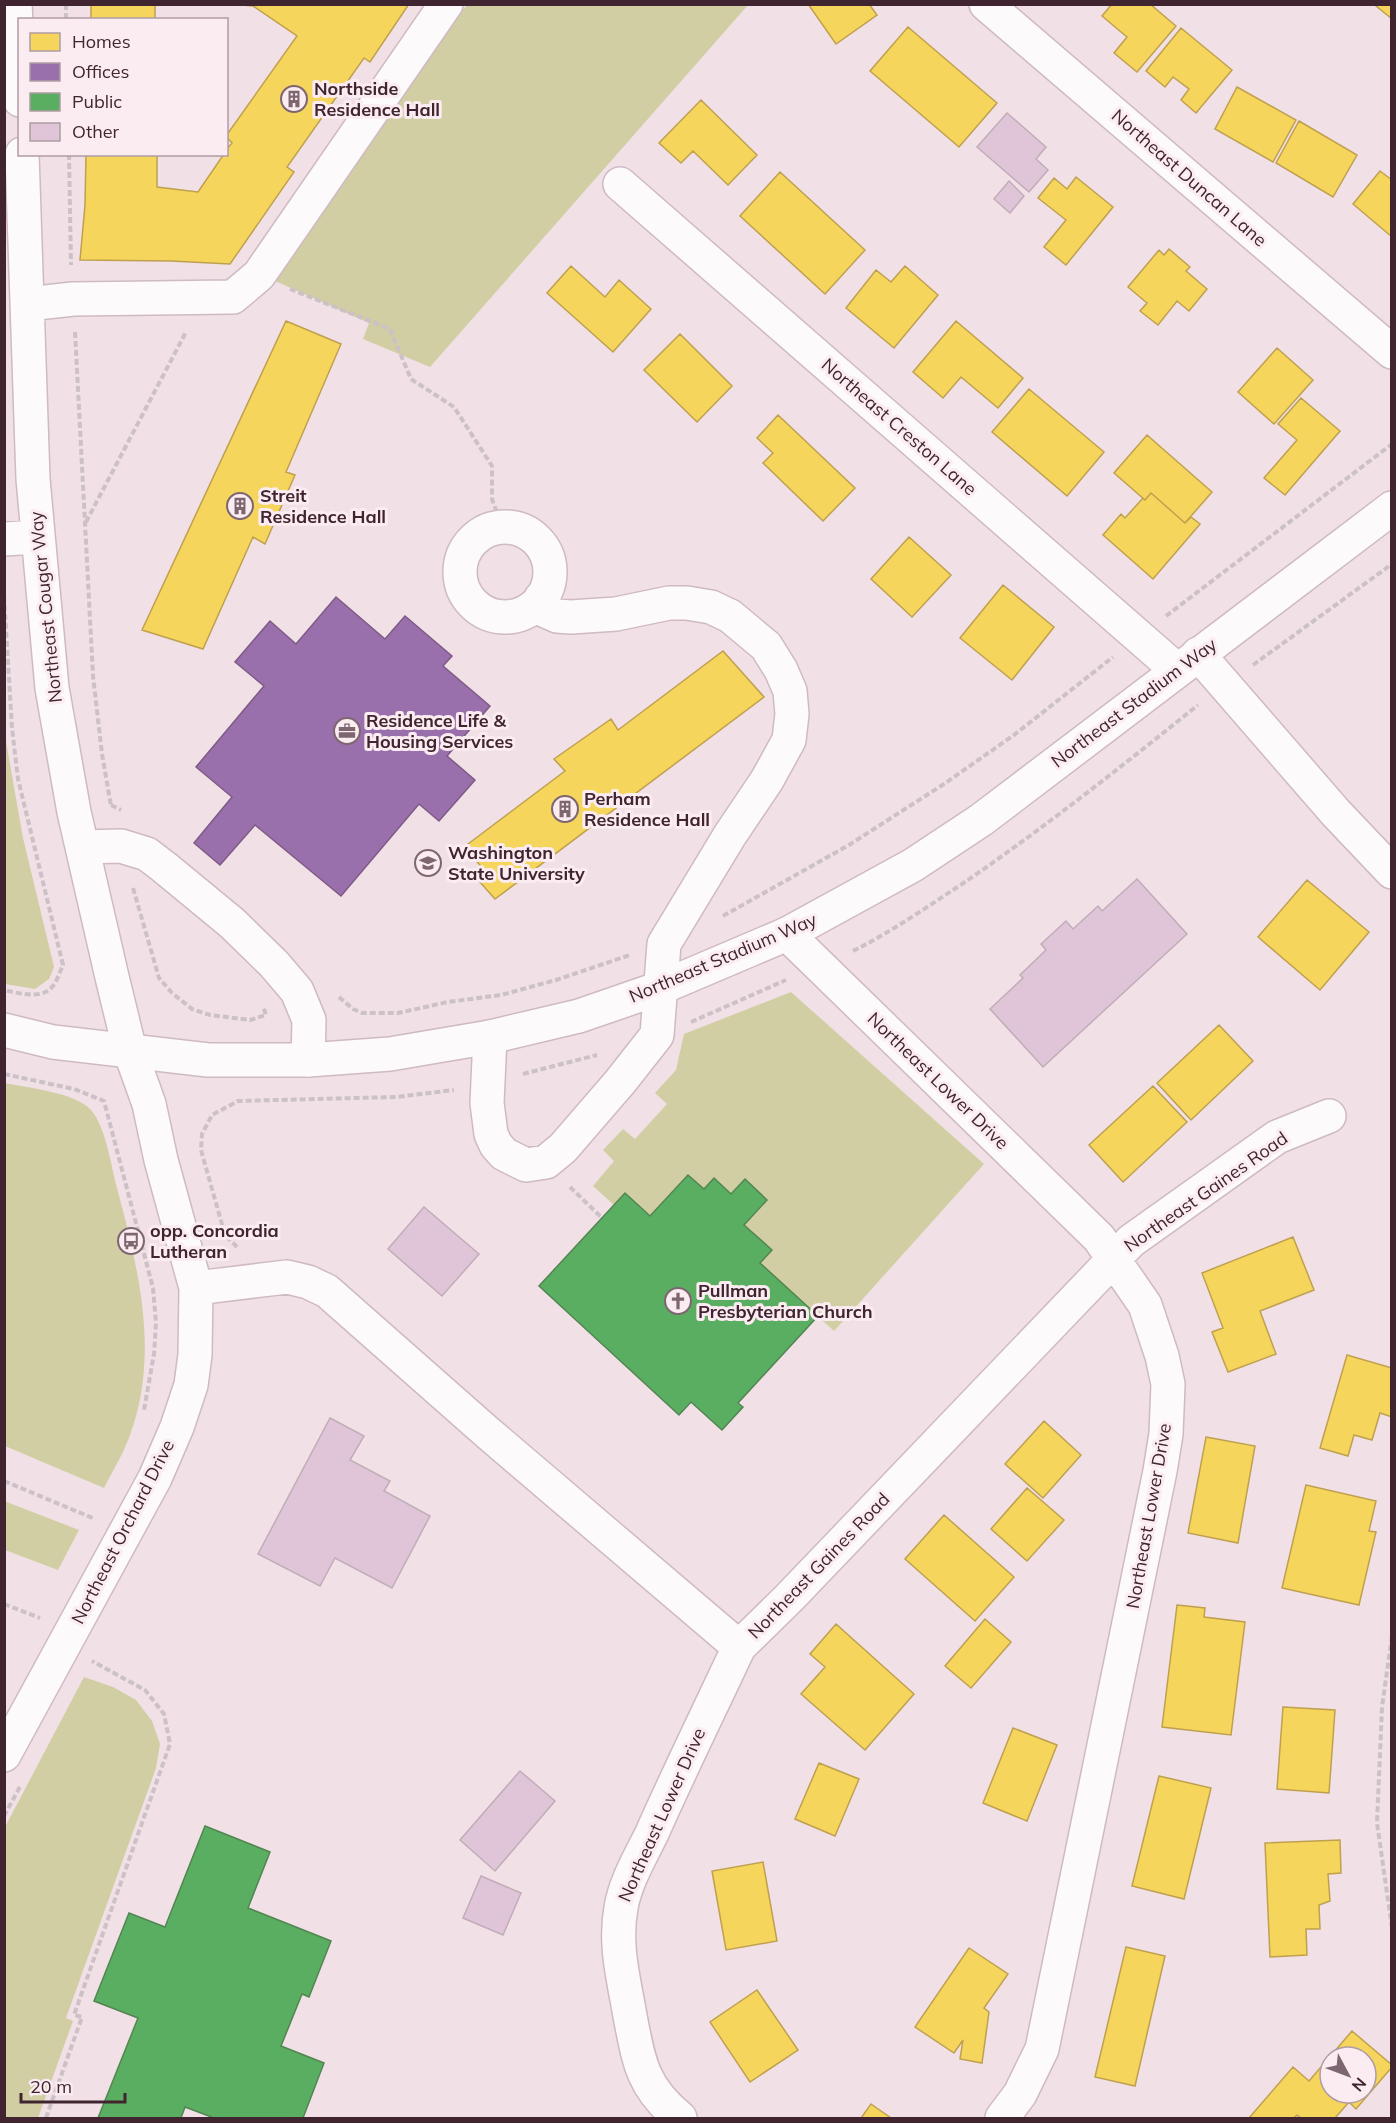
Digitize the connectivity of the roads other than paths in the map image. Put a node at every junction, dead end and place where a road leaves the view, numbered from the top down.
1 (15, 4) edge
2 (446, 4) edge
3 (986, 4) edge
4 (18, 62) edge
5 (22, 156) edge
6 (620, 184) dead end
7 (28, 303) junction
8 (1392, 352) edge
9 (1392, 508) edge
10 (37, 537) junction
11 (4, 539) edge
12 (541, 598) junction
13 (1188, 662) junction
14 (82, 847) junction
15 (1392, 872) edge
16 (787, 934) junction
17 (660, 988) junction
18 (4, 1030) edge
19 (490, 1037) junction
20 (130, 1052) junction
21 (308, 1060) junction
22 (1329, 1116) dead end
23 (1114, 1260) junction
24 (196, 1288) junction
25 (739, 1647) junction
26 (4, 1755) edge
27 (680, 2118) edge
28 (1002, 2118) edge

1 - 4 street
2 - 7 street
3 - 8 street, Northeast Duncan Lane
5 - 7 street, Northeast Cougar Way
6 - 13 street, Northeast Creston Lane
7 - 10 street, Northeast Cougar Way
9 - 13 street, Northeast Stadium Way
10 - 11 street
10 - 14 street, Northeast Cougar Way
12 - 12 street
12 - 17 street
13 - 15 street, Northeast Creston Lane
13 - 16 street, Northeast Stadium Way
14 - 20 street, Northeast Cougar Way
14 - 21 street
16 - 17 street, Northeast Stadium Way
16 - 23 street, Northeast Lower Drive
17 - 19 street, Northeast Stadium Way
17 - 19 street
18 - 20 street, Northeast Stadium Way
19 - 21 street, Northeast Stadium Way
20 - 21 street, Northeast Stadium Way
20 - 24 street, Northeast Orchard Drive
22 - 23 street, Northeast Gaines Road
23 - 25 street, Northeast Gaines Road
23 - 28 street, Northeast Lower Drive
24 - 25 street, Northeast Gaines Road
24 - 26 street, Northeast Orchard Drive
25 - 27 street, Northeast Lower Drive

